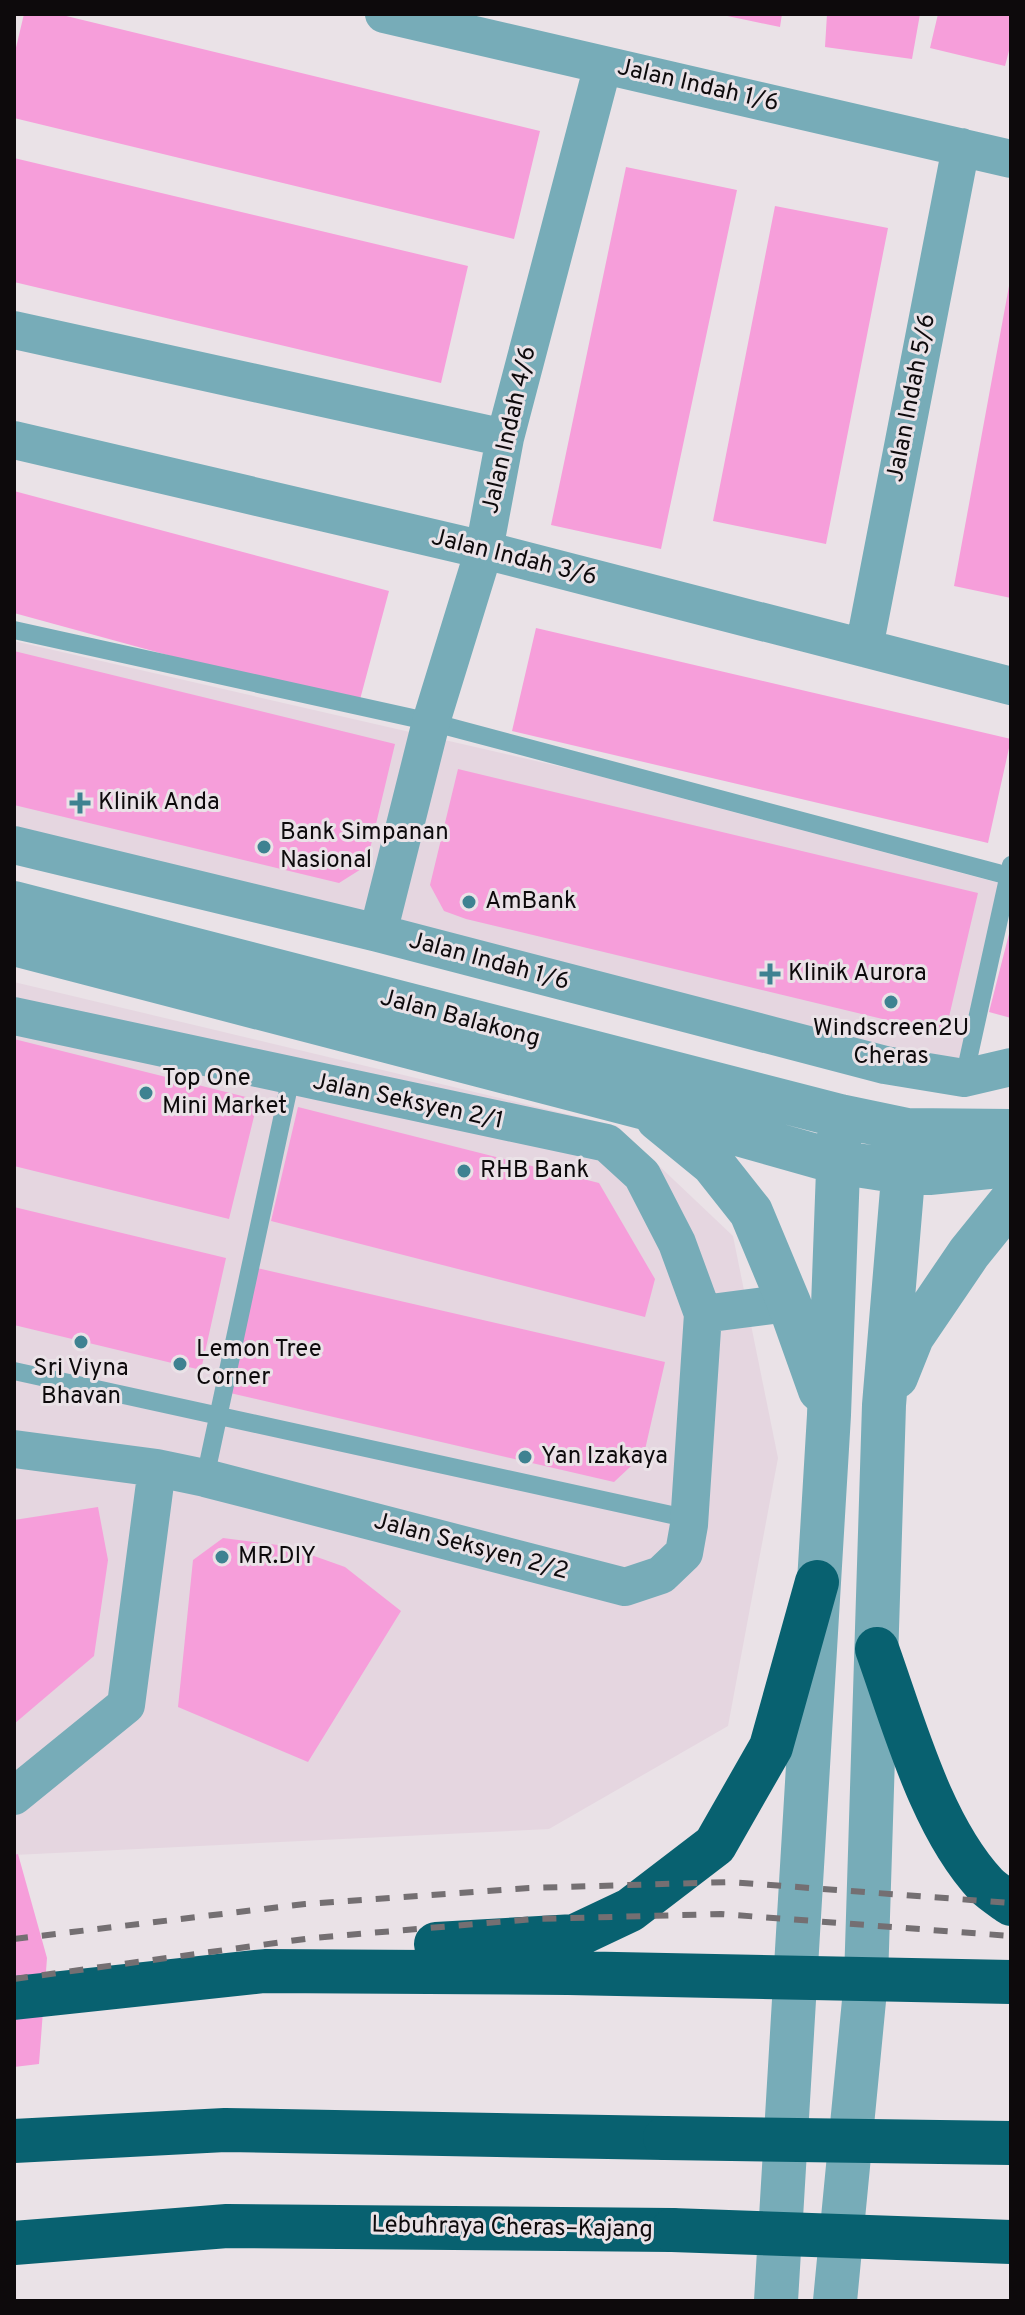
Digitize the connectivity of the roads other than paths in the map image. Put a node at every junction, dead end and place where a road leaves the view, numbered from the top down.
1 (384, 14) edge
2 (603, 65) junction
3 (961, 147) junction
4 (1011, 159) edge
5 (14, 330) edge
6 (505, 438) junction
7 (14, 440) edge
8 (484, 550) junction
9 (14, 630) edge
10 (864, 648) junction
11 (1011, 686) edge
12 (431, 722) junction
13 (14, 845) edge
14 (1010, 870) edge
15 (14, 903) edge
16 (378, 933) junction
17 (14, 944) edge
18 (14, 1016) edge
19 (1011, 1067) edge
20 (291, 1077) junction
21 (964, 1078) junction
22 (645, 1108) junction
23 (840, 1116) junction
24 (907, 1130) junction
25 (1011, 1131) edge
26 (837, 1162) junction
27 (1011, 1162) edge
28 (902, 1172) junction
29 (1011, 1201) edge
30 (789, 1303) junction
31 (703, 1314) junction
32 (14, 1371) edge
33 (884, 1405) junction
34 (829, 1415) junction
35 (218, 1416) junction
36 (14, 1449) edge
37 (157, 1468) junction
38 (205, 1478) junction
39 (690, 1519) junction
40 (817, 1582) junction
41 (877, 1649) junction
42 (14, 1796) edge
43 (1011, 1904) edge
44 (265, 1971) junction
45 (794, 1978) junction
46 (866, 1980) junction
47 (1011, 1982) edge
48 (14, 1998) edge
49 (14, 2141) edge
50 (1011, 2143) edge
51 (1011, 2242) edge
52 (14, 2243) edge
53 (776, 2301) edge
54 (835, 2301) edge

1 - 2 street, Jalan Indah 1/6
2 - 3 street, Jalan Indah 1/6
2 - 6 street, Jalan Indah 4/6
3 - 4 street, Jalan Indah 1/6
3 - 10 street, Jalan Indah 5/6
5 - 6 street
6 - 8 street, Jalan Indah 4/6
7 - 8 street, Jalan Indah 3/6
8 - 10 street, Jalan Indah 3/6
8 - 12 street, Jalan Indah 4/6
9 - 12 lane
10 - 11 street, Jalan Indah 3/6
12 - 14 lane
12 - 16 street, Jalan Indah 4/6
13 - 16 street, Jalan Indah 1/6
14 - 21 lane
15 - 23 street, Jalan Balakong
16 - 21 street, Jalan Indah 1/6
17 - 22 street, Jalan Balakong
18 - 20 street, Jalan Seksyen 2/1
19 - 21 street
20 - 31 street, Jalan Seksyen 2/1
20 - 35 lane
22 - 26 street, Jalan Balakong
22 - 30 street
23 - 24 street, Jalan Balakong
23 - 26 street
24 - 25 street, Jalan Balakong
24 - 28 street
26 - 28 street
26 - 34 street
27 - 28 street
28 - 33 street
29 - 33 street
30 - 31 street
30 - 34 street
31 - 39 street, Jalan Seksyen 2/2
32 - 35 lane
33 - 41 street
34 - 40 street
35 - 38 lane
35 - 39 lane
36 - 37 street, Jalan Seksyen 2/2
37 - 38 street, Jalan Seksyen 2/2
37 - 42 street
38 - 39 street, Jalan Seksyen 2/2
40 - 44 highway
40 - 45 street
41 - 43 highway
41 - 46 street
44 - 45 highway
44 - 48 highway
45 - 46 highway
45 - 53 street
46 - 47 highway
46 - 54 street
49 - 50 highway, bridge
51 - 52 highway, Lebuhraya Cheras–Kajang, bridge

